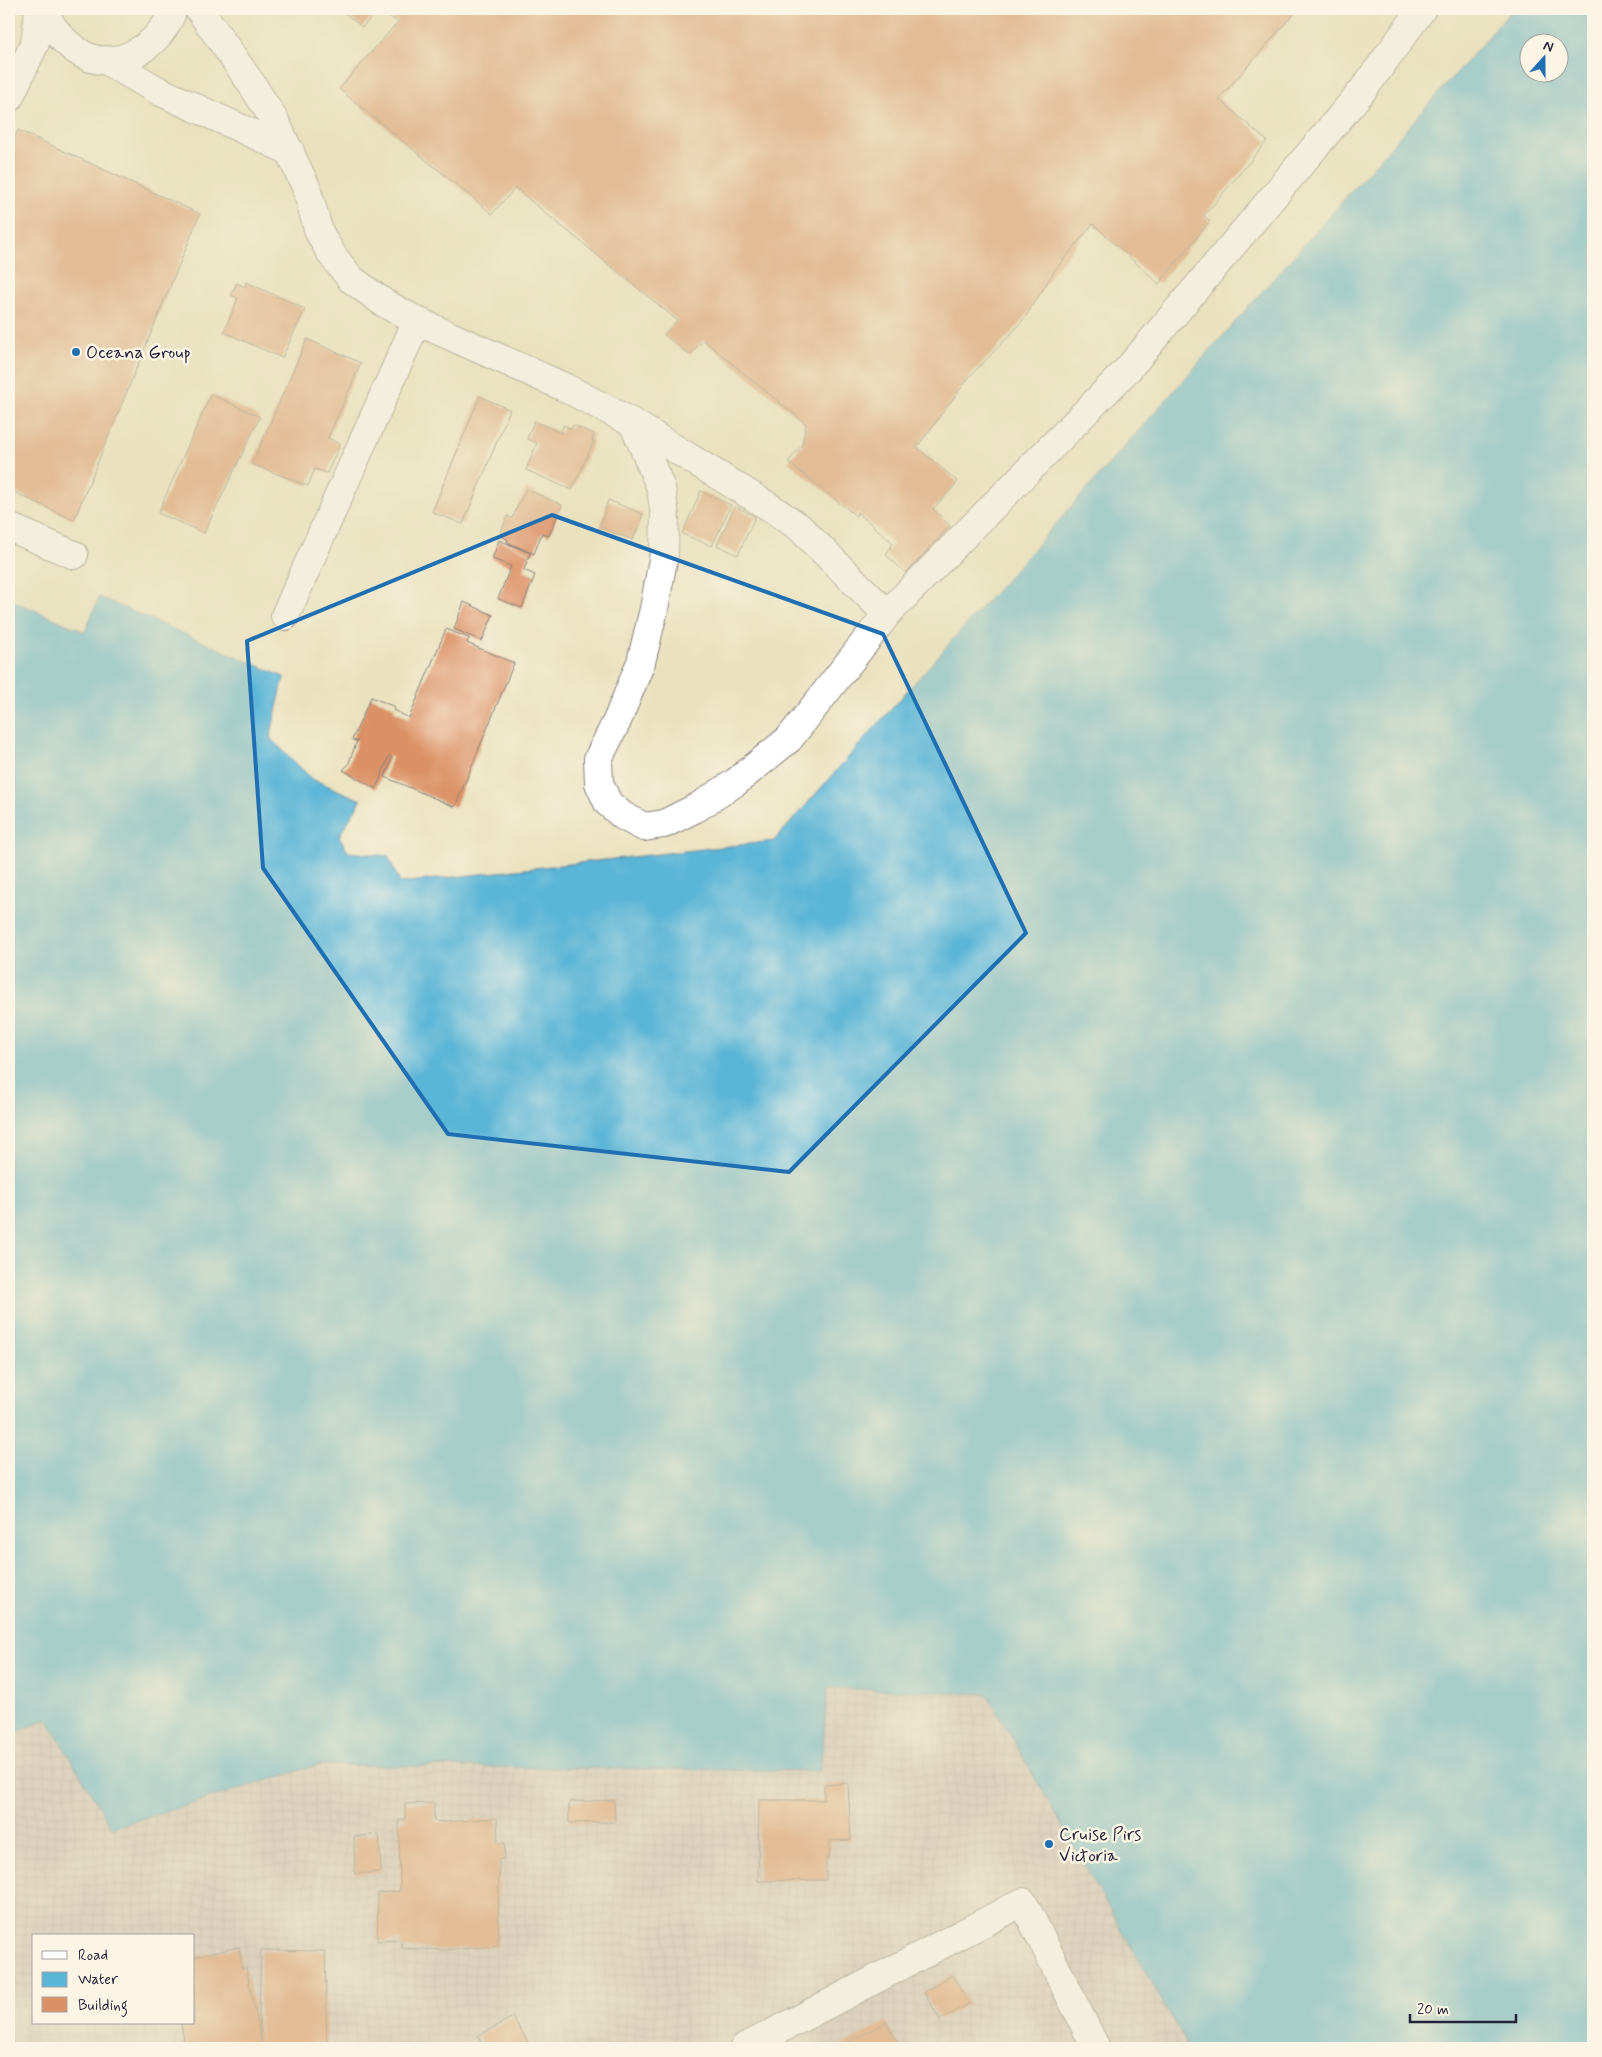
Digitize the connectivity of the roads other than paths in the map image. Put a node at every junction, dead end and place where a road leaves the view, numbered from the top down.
1 (40, 9) edge
2 (173, 9) edge
3 (199, 9) edge
4 (1422, 9) edge
5 (105, 60) junction
6 (9, 98) edge
7 (290, 151) junction
8 (417, 321) junction
9 (633, 423) junction
10 (9, 527) edge
11 (74, 555) dead end
12 (888, 614) junction
13 (285, 616) dead end
14 (744, 2048) edge
15 (1096, 2048) edge

1 - 5 street
1 - 6 street
2 - 5 street
3 - 7 street
4 - 12 street
5 - 7 street
7 - 8 street
8 - 9 street
8 - 13 street
9 - 12 street
9 - 12 street
10 - 11 street
14 - 15 street

